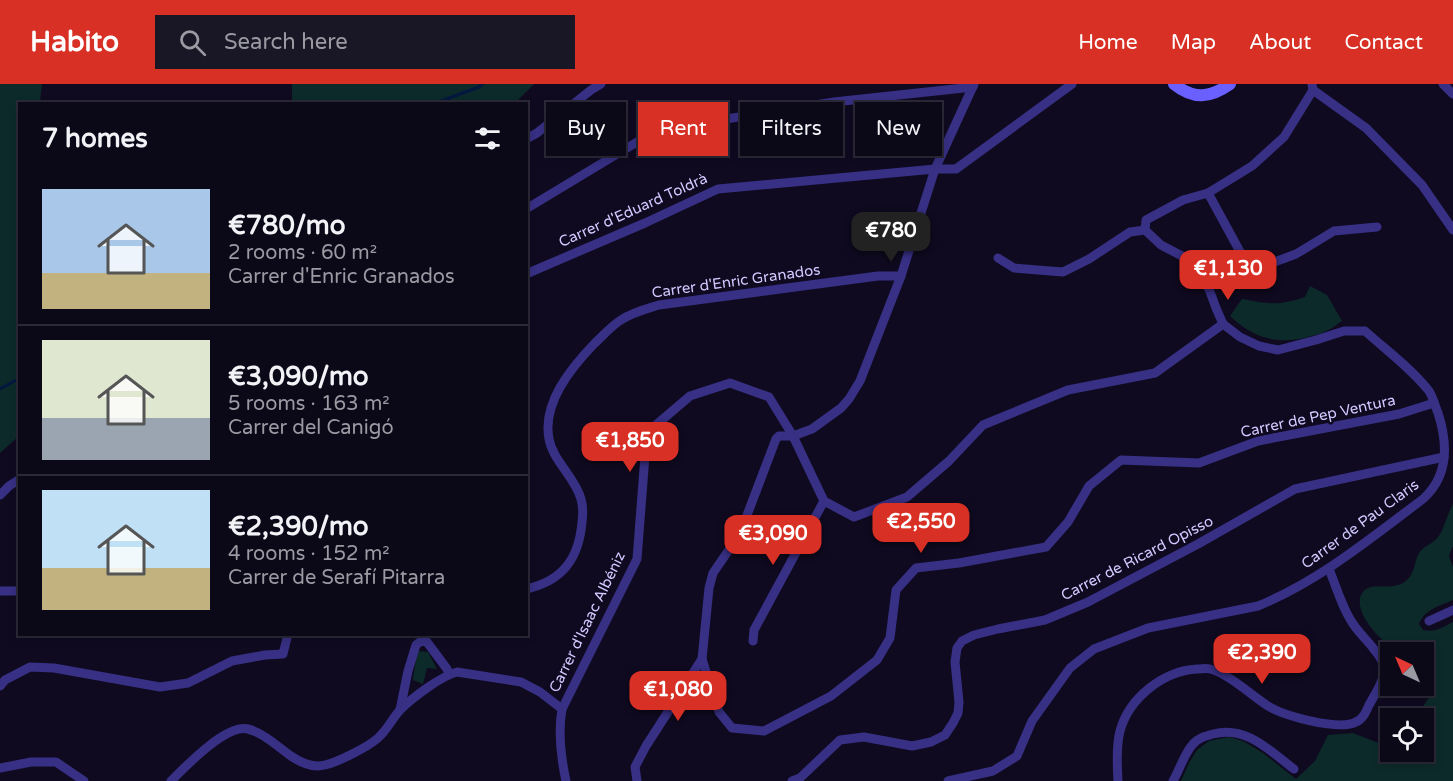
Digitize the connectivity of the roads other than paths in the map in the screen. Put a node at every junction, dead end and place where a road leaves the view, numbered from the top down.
1 (601, 84) edge
2 (1072, 84) edge
3 (1174, 84) edge
4 (1443, 84) edge
5 (973, 86) edge
6 (1223, 86) edge
7 (1313, 87) edge
8 (1453, 94) edge
9 (528, 138) edge
10 (934, 169) junction
11 (1208, 193) junction
12 (528, 208) edge
13 (1377, 227) dead end
14 (1145, 230) junction
15 (1453, 230) edge
16 (998, 258) dead end
17 (528, 273) edge
18 (901, 276) junction
19 (1223, 324) junction
20 (1434, 403) junction
21 (793, 436) junction
22 (1444, 457) junction
23 (18, 480) edge
24 (0, 495) edge
25 (824, 501) junction
26 (1329, 569) junction
27 (528, 589) edge
28 (0, 591) edge
29 (18, 591) edge
30 (1453, 610) edge
31 (1429, 621) dead end
32 (288, 636) edge
33 (753, 641) dead end
34 (702, 659) junction
35 (449, 674) junction
36 (0, 686) edge
37 (562, 709) junction
38 (400, 710) junction
39 (0, 768) edge
40 (1294, 770) dead end
41 (84, 781) edge
42 (171, 781) edge
43 (566, 781) edge
44 (637, 781) edge
45 (792, 781) edge
46 (948, 781) edge
47 (1118, 781) edge
48 (1173, 781) edge

1 - 9 street
2 - 10 street, Carrer d'Eduard Toldrà
3 - 6 main road
4 - 8 street
5 - 10 street
5 - 12 street
7 - 11 street
7 - 15 street
10 - 17 street, Carrer d'Eduard Toldrà
10 - 18 street
11 - 13 street
11 - 14 street
14 - 16 street
14 - 19 street
18 - 21 street
18 - 27 street, Carrer d'Enric Granados
19 - 20 street
19 - 25 street
20 - 22 street
20 - 34 street, Carrer de Pep Ventura
21 - 25 street, Carrer d'Isaac Albéniz
21 - 34 street, Carrer de Pep Ventura
21 - 37 street, Carrer d'Isaac Albéniz
22 - 26 street, Carrer de Pau Claris
22 - 45 street, Carrer de Ricard Opisso
23 - 24 street
25 - 33 street
26 - 46 street, Carrer de Pau Claris
26 - 47 street
28 - 29 street
30 - 31 street
32 - 36 street
34 - 44 street
35 - 37 street
35 - 38 street
35 - 38 street
37 - 43 street
38 - 42 street
39 - 41 street
40 - 48 street

